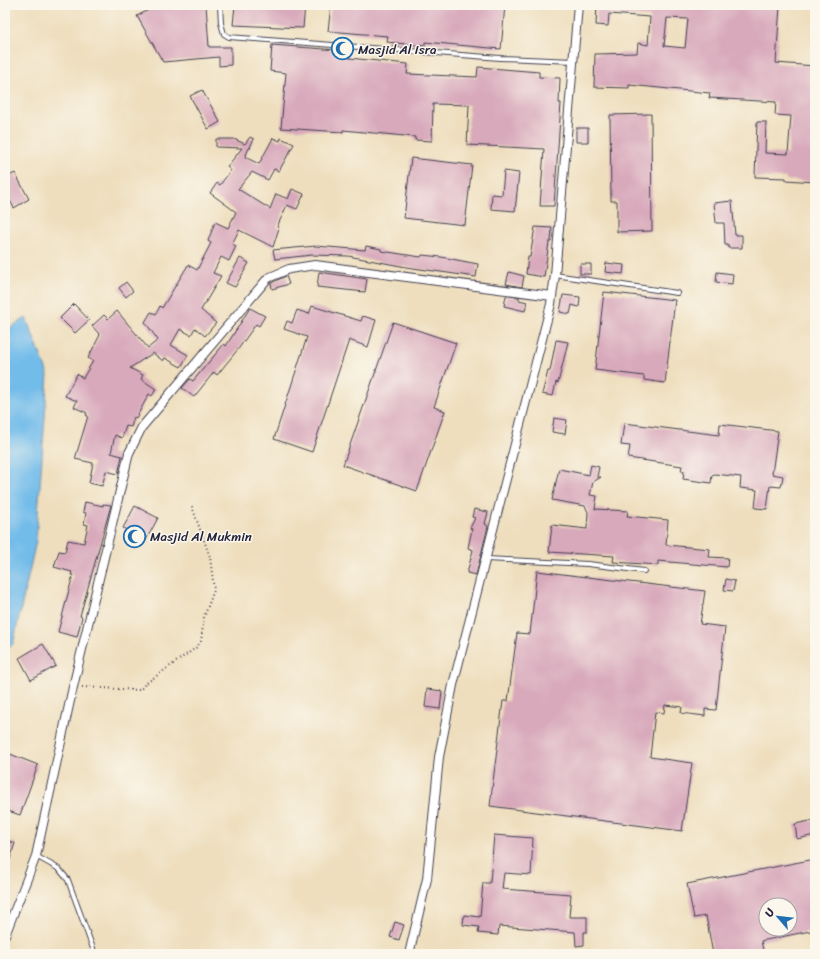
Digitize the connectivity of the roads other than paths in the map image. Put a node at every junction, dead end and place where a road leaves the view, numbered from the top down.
1 (220, 5) edge
2 (578, 5) edge
3 (574, 61) junction
4 (556, 275) junction
5 (677, 293) dead end
6 (552, 296) junction
7 (487, 559) junction
8 (644, 572) dead end
9 (36, 856) junction
10 (5, 935) edge
11 (95, 954) edge
12 (410, 954) edge

1 - 3 lane
2 - 3 street
3 - 4 street
4 - 5 lane
4 - 6 street
6 - 7 street
6 - 9 street
7 - 8 lane
7 - 12 street
9 - 10 street
9 - 11 lane

